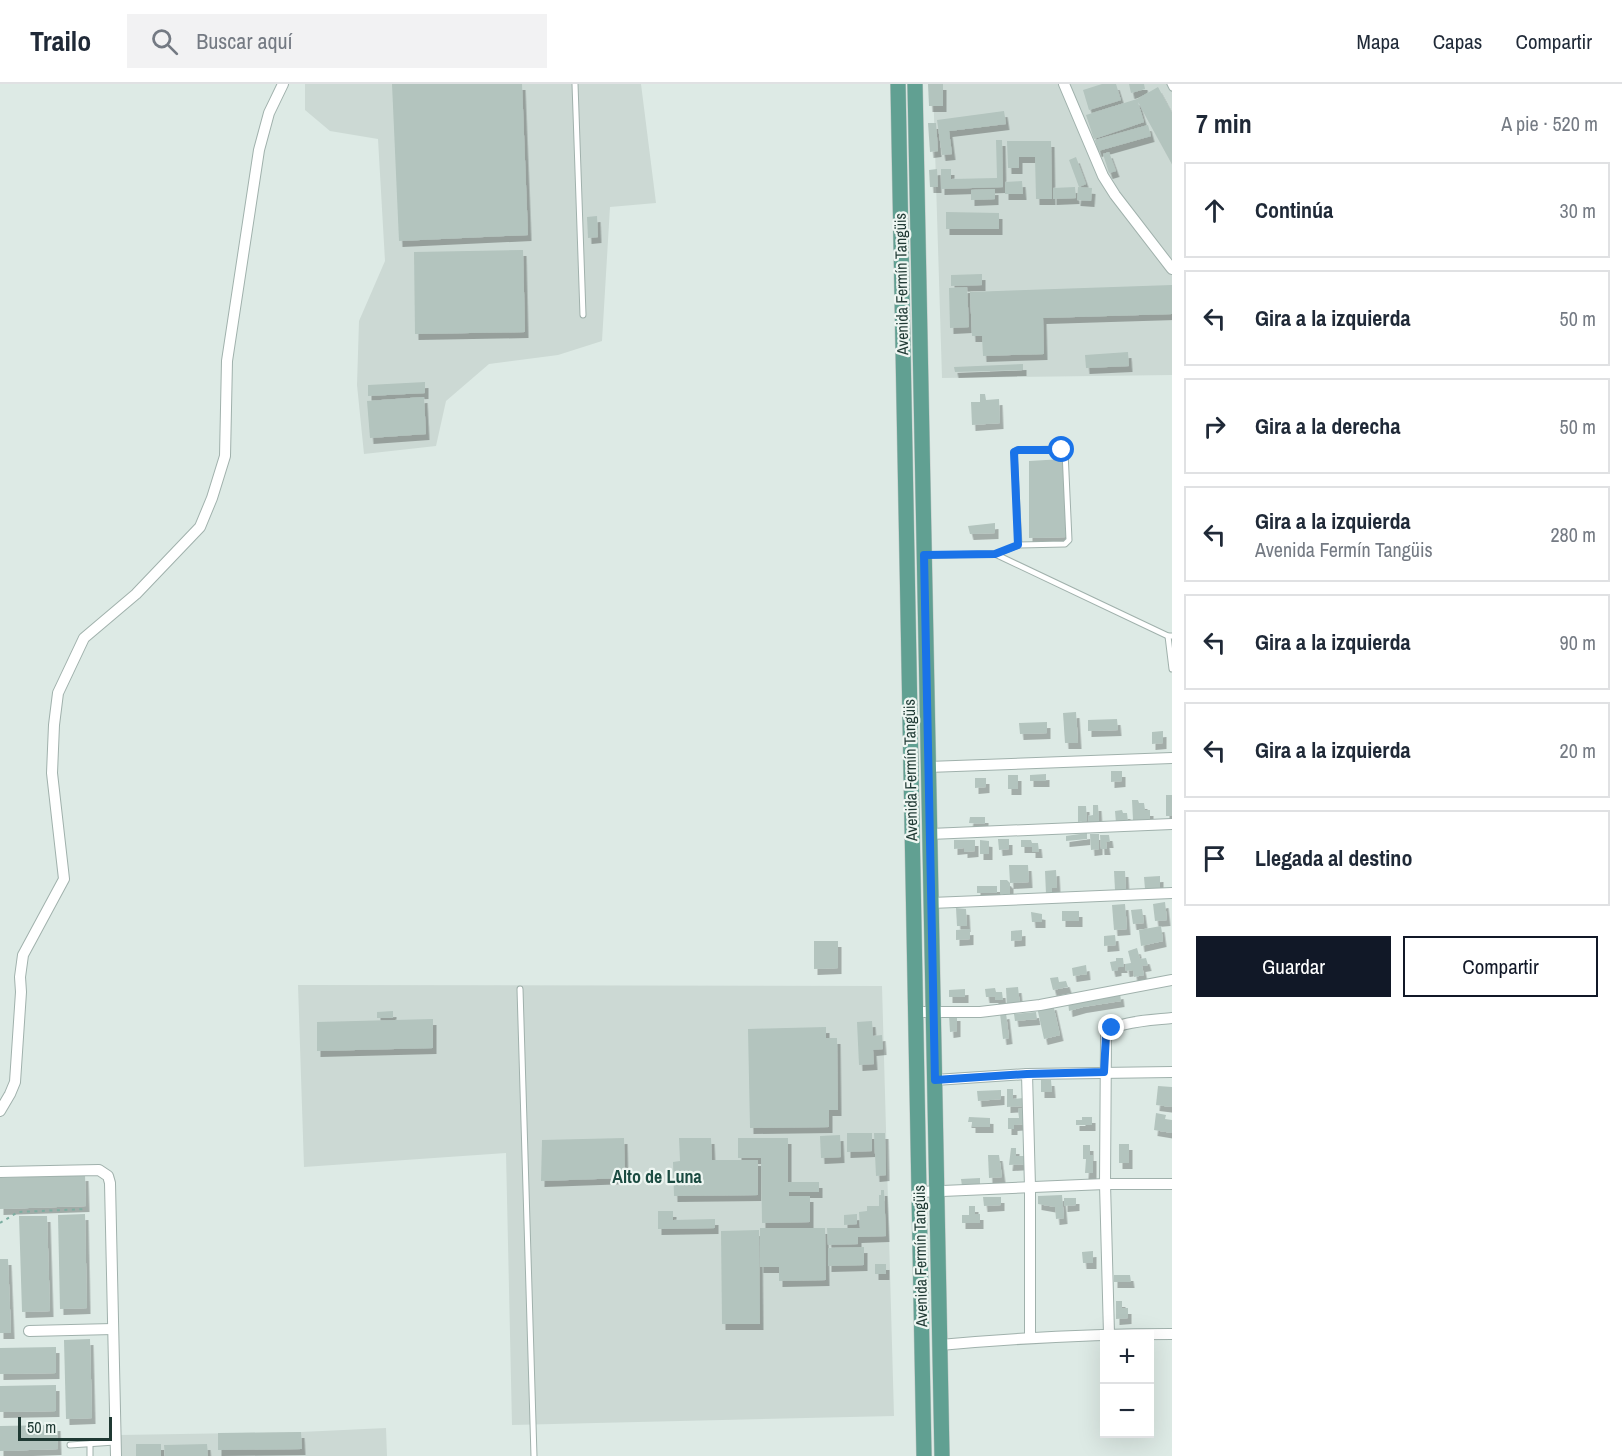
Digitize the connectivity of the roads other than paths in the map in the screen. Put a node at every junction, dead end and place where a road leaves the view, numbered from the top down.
1 (283, 84) edge
2 (575, 84) edge
3 (898, 84) edge
4 (915, 84) edge
5 (1065, 84) edge
6 (916, 157) junction
7 (900, 158) junction
8 (1172, 269) edge
9 (583, 315) dead end
10 (1018, 545) junction
11 (995, 554) junction
12 (924, 555) junction
13 (1170, 636) edge
14 (1172, 669) edge
15 (1172, 758) edge
16 (928, 767) junction
17 (1172, 824) edge
18 (930, 834) junction
19 (1172, 893) edge
20 (931, 903) junction
21 (1172, 980) edge
22 (520, 989) dead end
23 (916, 1012) junction
24 (934, 1012) junction
25 (1172, 1018) edge
26 (1104, 1072) junction
27 (1172, 1072) edge
28 (1027, 1074) junction
29 (935, 1080) junction
30 (0, 1111) edge
31 (0, 1172) edge
32 (1105, 1184) junction
33 (1172, 1184) edge
34 (1030, 1187) junction
35 (919, 1192) junction
36 (937, 1192) junction
37 (113, 1329) junction
38 (1109, 1330) edge
39 (29, 1331) dead end
40 (1100, 1334) edge
41 (1154, 1334) edge
42 (1172, 1334) edge
43 (1030, 1337) junction
44 (940, 1345) junction
45 (115, 1442) junction
46 (90, 1444) junction
47 (70, 1445) dead end
48 (90, 1456) edge
49 (116, 1456) edge
50 (534, 1456) edge
51 (924, 1456) edge
52 (942, 1456) edge

1 - 30 street
2 - 9 lane
3 - 7 main road, Avenida Fermín Tangüis
4 - 6 main road, Avenida Fermín Tangüis
5 - 8 street
6 - 7 main road
6 - 12 main road, Avenida Fermín Tangüis
7 - 23 main road, Avenida Fermín Tangüis
10 - 10 lane
10 - 11 lane
11 - 12 lane
11 - 13 lane
12 - 16 main road, Avenida Fermín Tangüis
13 - 14 lane
15 - 16 street
16 - 18 main road, Avenida Fermín Tangüis
17 - 18 street
18 - 20 main road, Avenida Fermín Tangüis
19 - 20 street
20 - 24 main road, Avenida Fermín Tangüis
21 - 24 street
22 - 50 lane
23 - 24 street
23 - 35 main road, Avenida Fermín Tangüis
24 - 29 main road, Avenida Fermín Tangüis
25 - 26 street
26 - 27 street
26 - 28 street
26 - 32 street
28 - 29 street
28 - 34 street
29 - 36 main road, Avenida Fermín Tangüis
31 - 37 street
32 - 33 street
32 - 34 street
32 - 38 street
34 - 36 street
34 - 43 street
35 - 36 street
35 - 51 main road, Avenida Fermín Tangüis
36 - 44 main road, Avenida Fermín Tangüis
37 - 39 street
37 - 45 street
40 - 43 street
41 - 42 street
43 - 44 street
44 - 52 main road, Avenida Fermín Tangüis
45 - 46 lane
45 - 49 street
46 - 47 lane
46 - 48 lane

